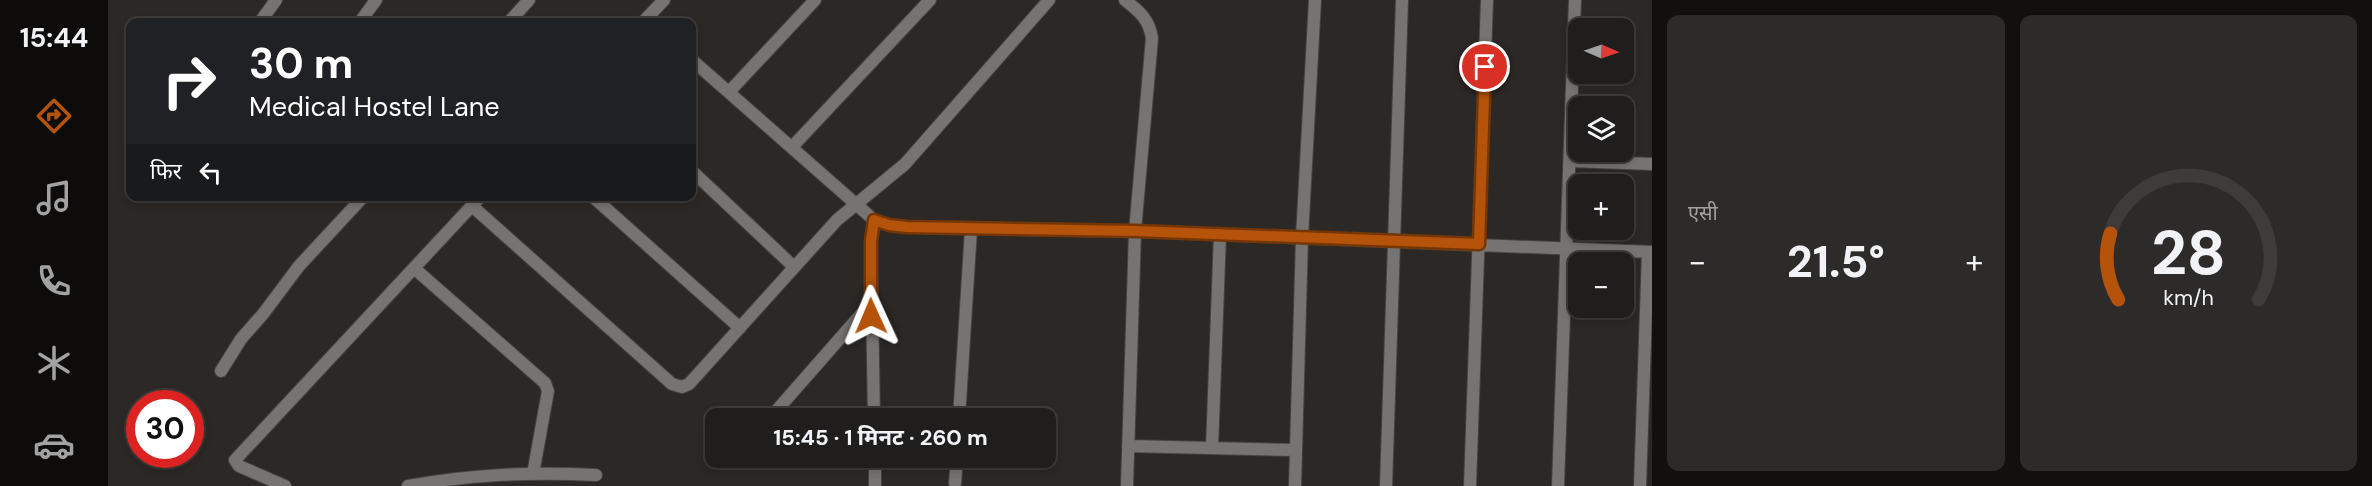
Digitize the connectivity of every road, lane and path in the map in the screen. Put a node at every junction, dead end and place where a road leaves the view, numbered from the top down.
1 (276, 0) edge
2 (376, 0) edge
3 (529, 0) edge
4 (664, 0) edge
5 (815, 0) edge
6 (930, 0) edge
7 (1049, 0) edge
8 (1125, 0) edge
9 (1315, 0) edge
10 (1402, 0) edge
11 (1487, 0) edge
12 (1575, 0) edge
13 (263, 18) edge
14 (363, 18) edge
15 (513, 18) edge
16 (649, 18) edge
17 (696, 63) edge
18 (729, 92) junction
19 (1572, 96) edge
20 (792, 147) junction
21 (1570, 162) edge
22 (1597, 162) edge
23 (1652, 164) edge
24 (696, 175) edge
25 (359, 201) edge
26 (476, 201) edge
27 (598, 201) edge
28 (856, 205) junction
29 (874, 220) junction
30 (971, 229) junction
31 (1136, 231) junction
32 (1220, 234) junction
33 (1302, 237) junction
34 (1394, 241) junction
35 (1479, 244) junction
36 (1567, 248) junction
37 (1650, 252) edge
38 (793, 266) junction
39 (415, 269) junction
40 (871, 303) junction
41 (740, 328) junction
42 (221, 371) dead end
43 (779, 408) edge
44 (874, 408) edge
45 (960, 408) edge
46 (1128, 446) junction
47 (1212, 448) junction
48 (1295, 450) junction
49 (874, 468) edge
50 (956, 468) edge
51 (533, 474) junction
52 (596, 474) dead end
53 (955, 483) dead end
54 (285, 486) edge
55 (408, 486) edge
56 (875, 486) edge
57 (1126, 486) edge
58 (1295, 486) edge
59 (1386, 486) edge
60 (1470, 486) edge
61 (1557, 486) edge
62 (1640, 486) edge

1 - 13 street
2 - 14 street
3 - 15 street
4 - 16 street
5 - 18 street
6 - 20 street
7 - 28 street
8 - 31 street
9 - 33 street
10 - 34 street
11 - 35 street
12 - 19 street
17 - 18 street
18 - 20 street
20 - 28 street
21 - 36 street
22 - 23 street
24 - 38 street
25 - 42 street
26 - 39 street
26 - 41 street
27 - 41 street
28 - 29 street
28 - 38 street
29 - 30 street
29 - 40 street
30 - 31 street
30 - 45 street
31 - 32 street
31 - 46 street
32 - 33 street
32 - 47 street
33 - 34 street
33 - 48 street
34 - 35 street
34 - 59 street
35 - 36 street
35 - 60 street
36 - 37 street
36 - 61 street
37 - 62 street
38 - 41 street
39 - 51 street
39 - 54 street
40 - 43 street
40 - 44 street
46 - 47 street
46 - 57 street
47 - 48 street
48 - 58 street
49 - 56 street
50 - 53 street
51 - 52 street
51 - 55 street

